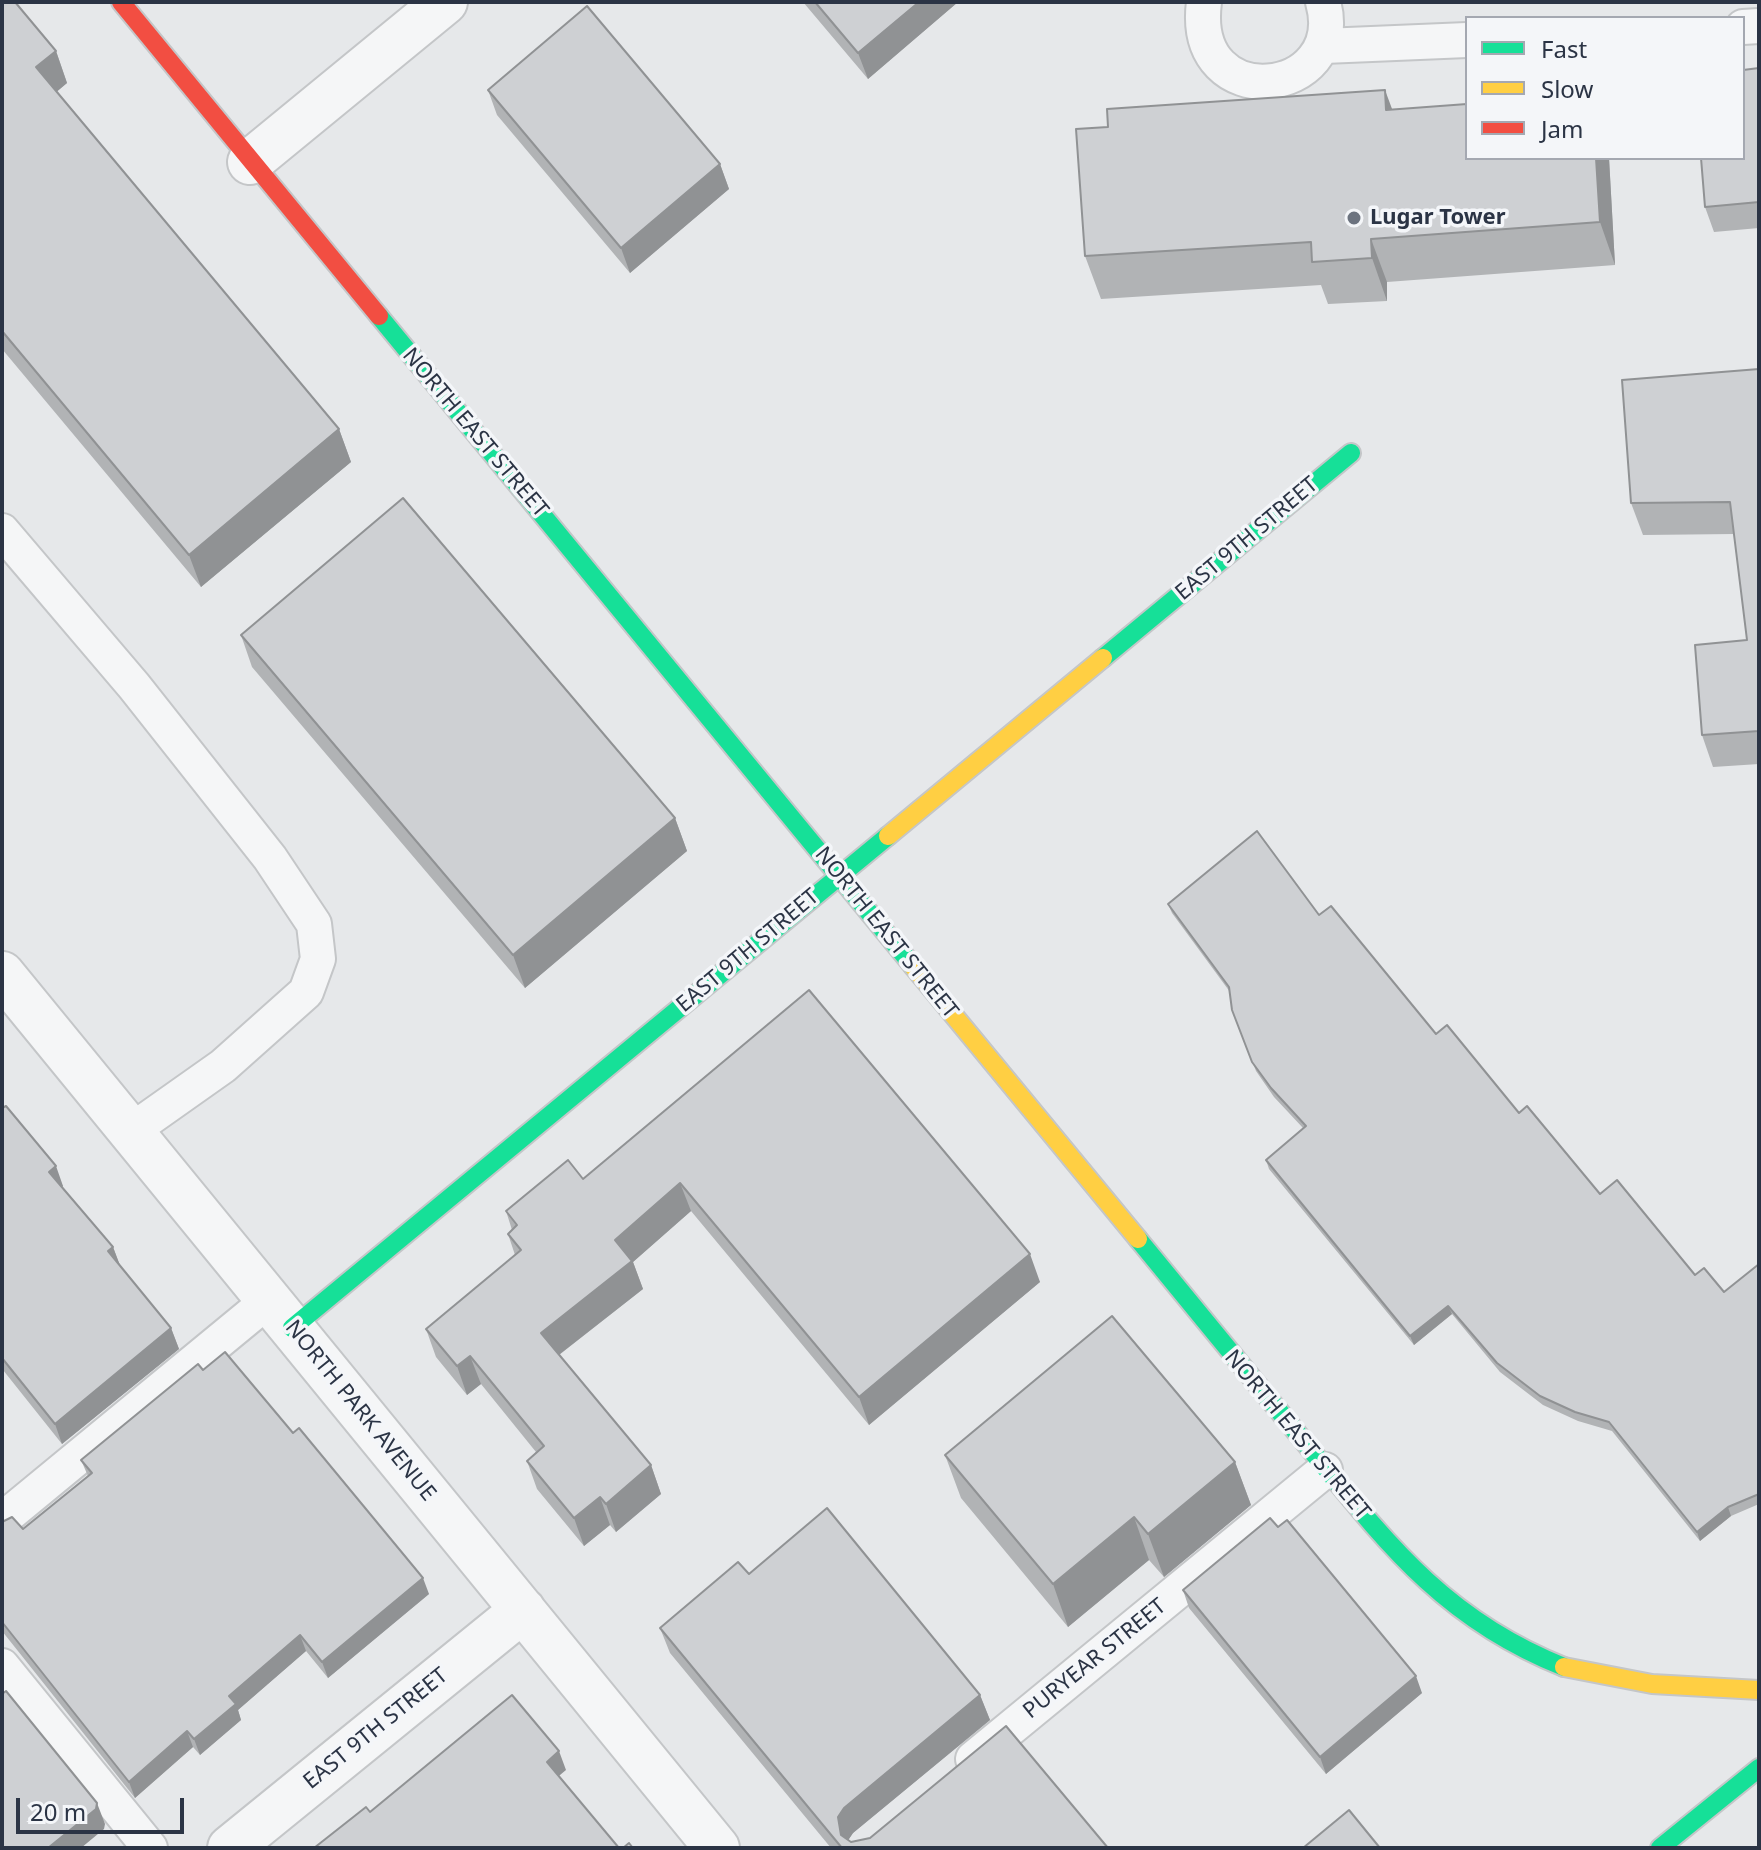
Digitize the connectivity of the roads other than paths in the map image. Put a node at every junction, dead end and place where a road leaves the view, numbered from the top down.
1 (121, 2) edge
2 (445, 2) edge
3 (1204, 2) edge
4 (1323, 2) edge
5 (1465, 40) edge
6 (1324, 46) junction
7 (250, 162) junction
8 (1351, 453) dead end
9 (2, 531) edge
10 (839, 876) junction
11 (2, 974) edge
12 (131, 1131) junction
13 (281, 1314) junction
14 (1325, 1470) junction
15 (2, 1520) edge
16 (523, 1610) junction
17 (2, 1666) edge
18 (1759, 1690) edge
19 (1759, 1768) edge
20 (950, 1779) edge
21 (150, 1848) edge
22 (230, 1848) edge
23 (717, 1848) edge
24 (1660, 1848) edge

1 - 7 main road, NORTH EAST STREET
2 - 7 street
3 - 6 lane
4 - 6 lane
5 - 6 lane
7 - 10 main road, NORTH EAST STREET
8 - 10 main road, EAST 9TH STREET
9 - 12 lane
10 - 13 main road, EAST 9TH STREET
10 - 14 main road, NORTH EAST STREET
11 - 12 street, NORTH PARK AVENUE
12 - 13 street, NORTH PARK AVENUE
13 - 15 lane
13 - 16 street, NORTH PARK AVENUE
14 - 18 main road, NORTH EAST STREET
14 - 20 lane, PURYEAR STREET
16 - 22 street, EAST 9TH STREET
16 - 23 street, NORTH PARK AVENUE
17 - 21 lane
19 - 24 main road

